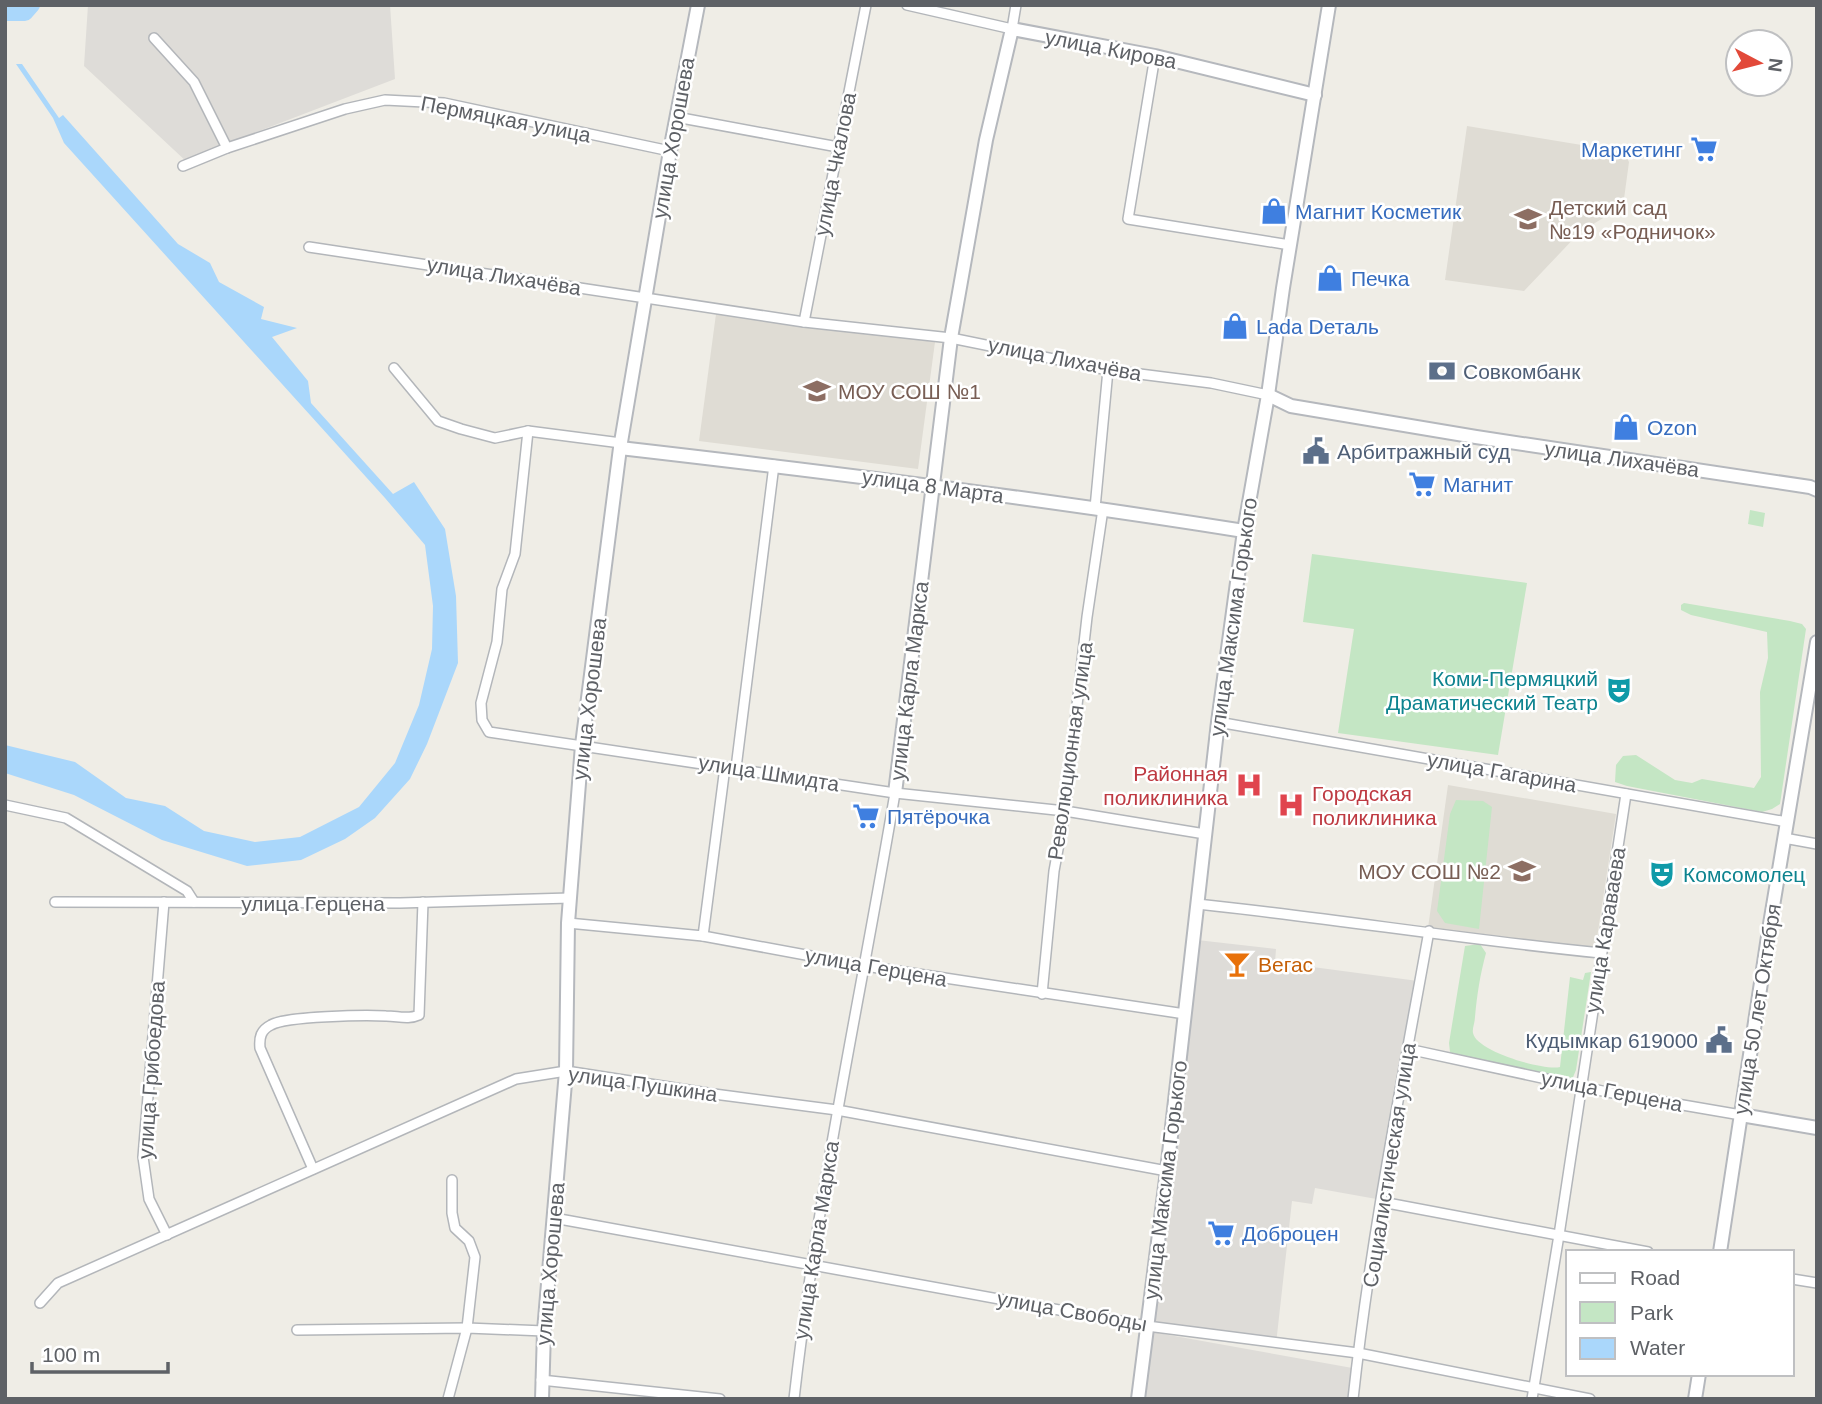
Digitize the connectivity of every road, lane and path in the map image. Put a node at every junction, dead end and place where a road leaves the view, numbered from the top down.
1 (698, 5) edge
2 (866, 5) edge
3 (907, 5) edge
4 (1016, 5) edge
5 (1329, 5) edge
6 (1012, 29) junction
7 (154, 38) dead end
8 (1155, 56) junction
9 (1315, 95) junction
10 (676, 117) junction
11 (227, 148) junction
12 (838, 148) junction
13 (670, 151) junction
14 (183, 166) dead end
15 (1290, 245) junction
16 (309, 247) dead end
17 (646, 298) junction
18 (804, 322) junction
19 (951, 338) junction
20 (394, 368) dead end
21 (1108, 370) junction
22 (1268, 396) junction
23 (528, 431) junction
24 (621, 445) junction
25 (774, 466) junction
26 (934, 486) junction
27 (1817, 490) edge
28 (1099, 508) junction
29 (1244, 531) junction
30 (1817, 642) edge
31 (1218, 722) junction
32 (582, 745) junction
33 (725, 767) junction
34 (736, 768) junction
35 (895, 793) junction
36 (1626, 794) junction
37 (5, 805) edge
38 (1065, 811) junction
39 (1787, 822) junction
40 (1205, 834) junction
41 (1784, 838) junction
42 (1817, 844) edge
43 (570, 898) junction
44 (55, 902) dead end
45 (164, 902) junction
46 (194, 902) junction
47 (423, 902) junction
48 (1197, 904) junction
49 (568, 923) junction
50 (1429, 931) junction
51 (703, 936) junction
52 (1601, 953) junction
53 (866, 966) junction
54 (1042, 994) junction
55 (1185, 1014) junction
56 (1408, 1049) junction
57 (566, 1071) junction
58 (1582, 1086) junction
59 (837, 1110) junction
60 (1741, 1115) junction
61 (1817, 1128) edge
62 (313, 1169) junction
63 (1167, 1171) junction
64 (452, 1181) dead end
65 (1382, 1202) junction
66 (554, 1218) junction
67 (167, 1234) junction
68 (1559, 1235) junction
69 (1638, 1250) edge
70 (1720, 1250) edge
71 (813, 1264) junction
72 (1794, 1279) edge
73 (1817, 1283) edge
74 (40, 1303) dead end
75 (1147, 1326) junction
76 (467, 1328) junction
77 (297, 1330) dead end
78 (544, 1331) junction
79 (1358, 1353) junction
80 (1699, 1376) edge
81 (541, 1380) junction
82 (1533, 1388) junction
83 (448, 1399) edge
84 (542, 1399) edge
85 (720, 1399) edge
86 (794, 1399) edge
87 (1138, 1399) edge
88 (1353, 1399) edge
89 (1532, 1399) edge
90 (1590, 1399) edge
91 (1695, 1399) edge

1 - 10 street, улица Хорошева
2 - 12 street, улица Чкалова
3 - 6 street, улица Кирова
4 - 6 street, улица Карла Маркса
5 - 9 street, улица Максима Горького
6 - 8 street, улица Кирова
6 - 19 street, улица Карла Маркса
7 - 11 street
8 - 9 street, улица Кирова
8 - 15 street
9 - 15 street, улица Максима Горького
10 - 12 street
10 - 13 street, улица Хорошева
11 - 13 street, Пермяцкая улица
11 - 14 street, Пермяцкая улица
12 - 18 street, улица Чкалова
13 - 17 street, улица Хорошева
15 - 22 street, улица Максима Горького
16 - 17 street, улица Лихачёва
17 - 18 street, улица Лихачёва
17 - 24 street, улица Хорошева
18 - 19 street, улица Лихачёва
19 - 21 street, улица Лихачёва
19 - 26 street, улица Карла Маркса
20 - 23 street
21 - 22 street, улица Лихачёва
21 - 28 street, Революционная улица
22 - 27 street, улица Лихачёва
22 - 29 street, улица Максима Горького
23 - 24 street
23 - 32 street, улица Шмидта
24 - 25 street, улица 8 Марта
24 - 32 street, улица Хорошева
25 - 26 street, улица 8 Марта
25 - 34 street
26 - 28 street, улица 8 Марта
26 - 35 street, улица Карла Маркса
28 - 29 street, улица 8 Марта
28 - 38 street, Революционная улица
29 - 31 street, улица Максима Горького
30 - 39 street, улица 50 лет Октября
31 - 36 street, улица Гагарина
31 - 40 street, улица Максима Горького
32 - 33 street, улица Шмидта
32 - 43 street, улица Хорошева
33 - 34 street, улица Шмидта
33 - 51 street
34 - 35 street, улица Шмидта
35 - 38 street, улица Шмидта
35 - 53 street, улица Карла Маркса
36 - 39 street, улица Гагарина
36 - 52 street, улица Караваева
37 - 46 street
38 - 40 street, улица Шмидта
38 - 54 street, Революционная улица
39 - 41 street, улица 50 лет Октября
40 - 48 street, улица Максима Горького
41 - 42 street
41 - 60 street, улица 50 лет Октября
43 - 47 street, улица Герцена
43 - 49 street, улица Хорошева
44 - 45 street, улица Герцена
45 - 46 street, улица Герцена
45 - 67 street, улица Грибоедова
46 - 47 street, улица Герцена
47 - 62 street
48 - 50 street
48 - 55 street, улица Максима Горького
49 - 51 street, улица Герцена
49 - 57 street, улица Хорошева
50 - 52 street
50 - 56 street, Социалистическая улица
51 - 53 street, улица Герцена
52 - 58 street, улица Караваева
53 - 54 street, улица Герцена
53 - 59 street, улица Карла Маркса
54 - 55 street, улица Герцена
55 - 63 street, улица Максима Горького
56 - 58 street, улица Герцена
56 - 65 street, Социалистическая улица
57 - 59 street, улица Пушкина
57 - 62 street, улица Пушкина
57 - 66 street, улица Хорошева
58 - 60 street, улица Герцена
58 - 68 street, улица Караваева
59 - 63 street, улица Пушкина
59 - 71 street, улица Карла Маркса
60 - 61 street, улица Герцена
60 - 70 street, улица 50 лет Октября
62 - 67 street, улица Пушкина
63 - 75 street, улица Максима Горького
64 - 76 street
65 - 68 street
65 - 79 street, Социалистическая улица
66 - 71 street, улица Свободы
66 - 78 street, улица Хорошева
67 - 74 street, улица Пушкина
68 - 69 street
68 - 82 street, улица Караваева
71 - 75 street, улица Свободы
71 - 86 street, улица Карла Маркса
72 - 73 street
75 - 79 street, улица Свободы
75 - 87 street, улица Максима Горького
76 - 77 street
76 - 78 street
76 - 83 street
78 - 81 street, улица Хорошева
79 - 82 street, улица Свободы
79 - 88 street, Социалистическая улица
80 - 91 street
81 - 84 street, улица Хорошева
81 - 85 street
82 - 89 street, улица Караваева
82 - 90 street, улица Свободы

